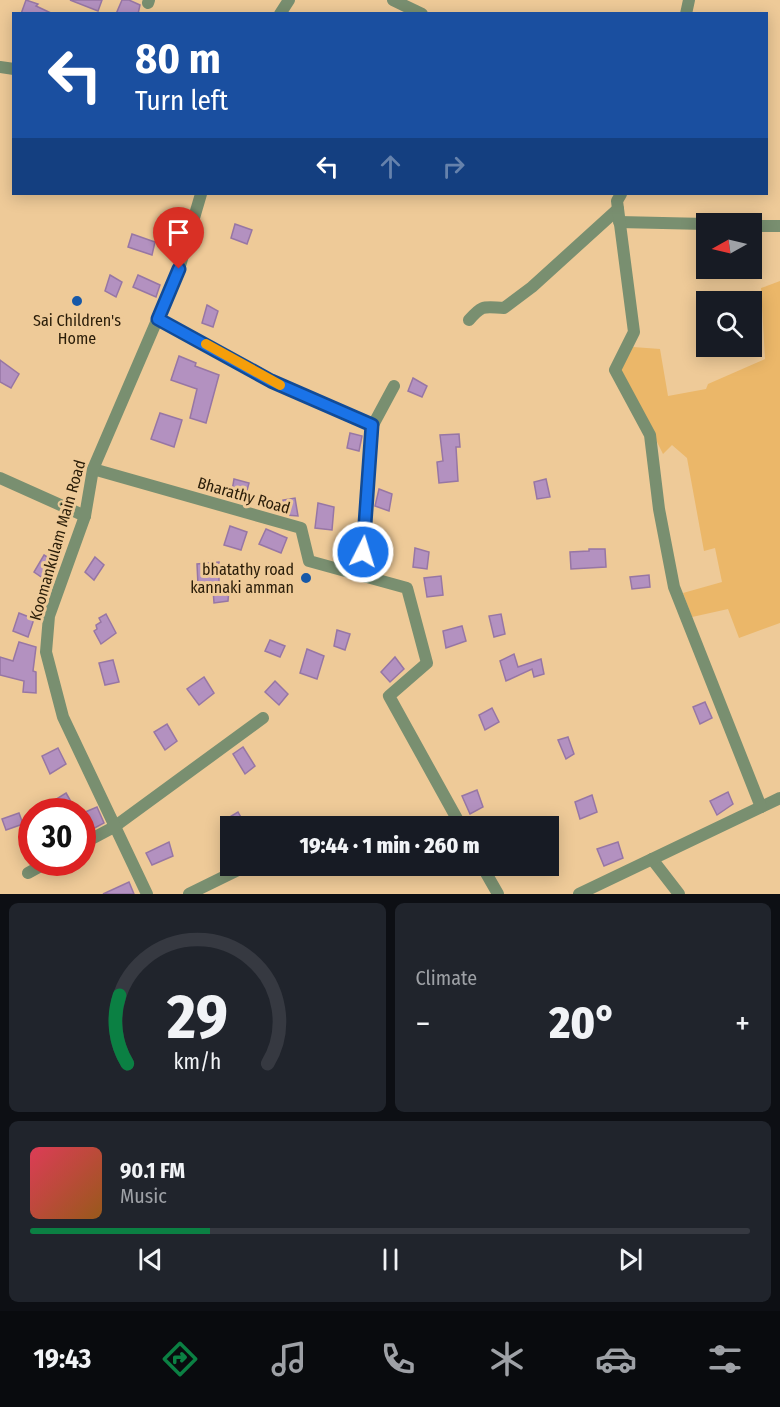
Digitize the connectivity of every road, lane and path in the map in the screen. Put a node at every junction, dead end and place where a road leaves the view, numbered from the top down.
1 (393, 0) edge
2 (418, 12) edge
3 (201, 195) edge
4 (620, 195) edge
5 (618, 209) junction
6 (619, 222) junction
7 (696, 225) edge
8 (762, 226) edge
9 (780, 226) edge
10 (158, 319) junction
11 (469, 320) dead end
12 (394, 386) dead end
13 (372, 425) junction
14 (93, 469) junction
15 (0, 478) edge
16 (85, 516) junction
17 (362, 575) junction
18 (263, 718) dead end
19 (780, 798) edge
20 (761, 807) junction
21 (455, 816) edge
22 (114, 827) junction
23 (96, 837) edge
24 (652, 859) junction
25 (226, 876) edge
26 (488, 876) edge
27 (147, 894) edge
28 (189, 894) edge
29 (498, 894) edge
30 (579, 894) edge
31 (679, 894) edge

1 - 2 street
3 - 10 street, Koomankulam Main Road
4 - 5 street
5 - 6 street
5 - 11 street
6 - 7 street
6 - 20 street
8 - 9 street
10 - 13 street
10 - 14 street, Koomankulam Main Road
12 - 13 street
13 - 17 street
14 - 16 street, Koomankulam Main Road
14 - 17 street, Bharathy Road
15 - 16 street
16 - 22 street, Koomankulam Main Road
17 - 21 street, Bharathy Road
18 - 22 street
19 - 20 street
20 - 24 street
22 - 23 street
22 - 27 street, Koomankulam Main Road
24 - 30 street
24 - 31 street
25 - 28 street
26 - 29 street

